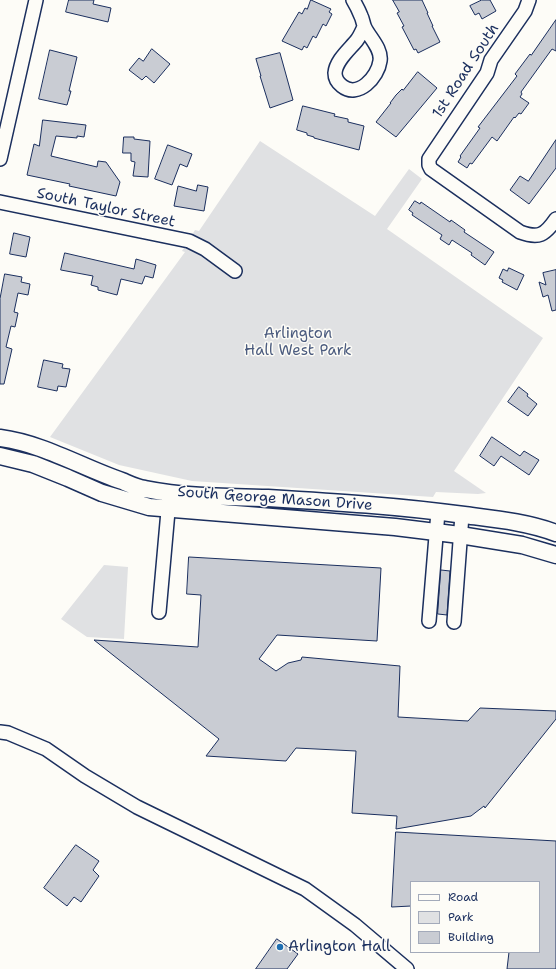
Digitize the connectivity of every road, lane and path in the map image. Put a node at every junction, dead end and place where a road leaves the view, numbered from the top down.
1 (36, 0) edge
2 (353, 0) edge
3 (529, 0) edge
4 (364, 27) dead end
5 (0, 158) edge
6 (0, 202) edge
7 (556, 219) edge
8 (235, 271) dead end
9 (0, 438) edge
10 (0, 456) edge
11 (170, 492) junction
12 (168, 508) junction
13 (438, 512) junction
14 (462, 515) junction
15 (436, 532) junction
16 (556, 533) edge
17 (460, 535) junction
18 (556, 555) edge
19 (159, 612) dead end
20 (430, 621) dead end
21 (454, 622) dead end
22 (0, 732) edge
23 (407, 969) edge

1 - 5 street
2 - 4 street
3 - 7 street, 1st Road South
6 - 8 street, South Taylor Street
9 - 11 main road, South George Mason Drive
10 - 12 main road, South George Mason Drive
11 - 12 street
11 - 13 main road, South George Mason Drive
12 - 15 main road, South George Mason Drive
12 - 19 street
13 - 14 main road, South George Mason Drive
13 - 15 street
14 - 16 main road, South George Mason Drive
14 - 17 street
15 - 17 main road, South George Mason Drive
15 - 20 street
17 - 18 main road, South George Mason Drive
17 - 21 street
22 - 23 street

